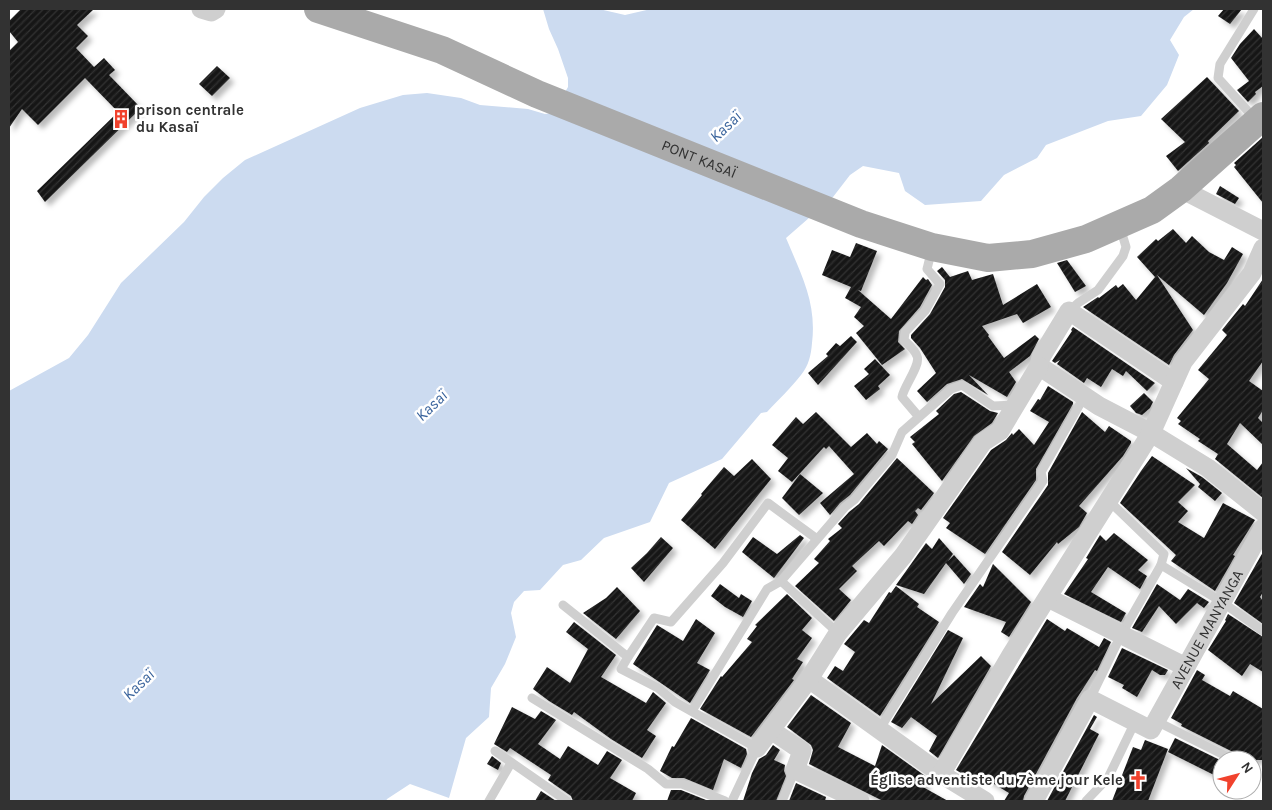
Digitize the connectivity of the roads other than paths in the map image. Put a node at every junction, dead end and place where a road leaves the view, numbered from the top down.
1 (201, 9) edge
2 (216, 9) edge
3 (318, 9) edge
4 (1254, 9) edge
5 (1260, 118) edge
6 (1181, 189) junction
7 (1119, 224) junction
8 (1263, 231) edge
9 (932, 247) junction
10 (1263, 248) edge
11 (1069, 311) junction
12 (1040, 366) junction
13 (1174, 382) junction
14 (1084, 397) junction
15 (1016, 405) junction
16 (919, 417) junction
17 (1151, 432) junction
18 (1108, 500) junction
19 (1263, 512) edge
20 (1263, 528) edge
21 (817, 539) junction
22 (1160, 565) junction
23 (781, 581) junction
24 (1048, 598) junction
25 (1222, 602) junction
26 (563, 605) dead end
27 (1263, 632) edge
28 (838, 633) junction
29 (1121, 635) junction
30 (628, 657) junction
31 (1186, 667) junction
32 (809, 680) junction
33 (532, 698) dead end
34 (1090, 699) junction
35 (692, 711) junction
36 (1147, 724) junction
37 (771, 730) junction
38 (879, 730) junction
39 (757, 748) junction
40 (495, 751) dead end
41 (1212, 751) edge
42 (511, 763) junction
43 (795, 770) junction
44 (941, 774) junction
45 (489, 801) edge
46 (567, 801) edge
47 (725, 801) edge
48 (732, 801) edge
49 (782, 801) edge
50 (860, 801) edge
51 (985, 801) edge
52 (1034, 801) edge
53 (1086, 801) edge

1 - 2 street
3 - 9 main road, PONT KASAÏ
4 - 5 lane
5 - 6 main road, PONT KASAÏ
6 - 7 main road, PONT KASAÏ
6 - 8 street
7 - 9 main road, PONT KASAÏ
7 - 11 lane
9 - 16 lane
10 - 13 street
11 - 12 street
11 - 13 street
12 - 14 street
12 - 15 street
13 - 17 street
14 - 17 street
14 - 38 lane
15 - 16 lane
15 - 28 street
16 - 21 lane
17 - 18 street
17 - 19 street
18 - 22 lane
18 - 24 street
20 - 25 street, AVENUE MANYANGA
21 - 23 lane
21 - 30 lane
22 - 25 lane
22 - 29 lane
23 - 28 lane
23 - 35 lane
24 - 29 street
24 - 44 street
25 - 27 lane
25 - 31 street, AVENUE MANYANGA
26 - 30 lane
28 - 32 street
29 - 31 street
29 - 34 lane
30 - 35 lane
31 - 36 street, AVENUE MANYANGA
32 - 37 street
32 - 38 street
33 - 47 lane
34 - 36 street
34 - 52 street
35 - 39 lane
36 - 41 lane
36 - 53 lane
37 - 39 street
37 - 43 street
38 - 44 street
39 - 48 lane
40 - 42 lane
42 - 45 lane
42 - 46 lane
43 - 49 lane
43 - 50 street
44 - 51 street

